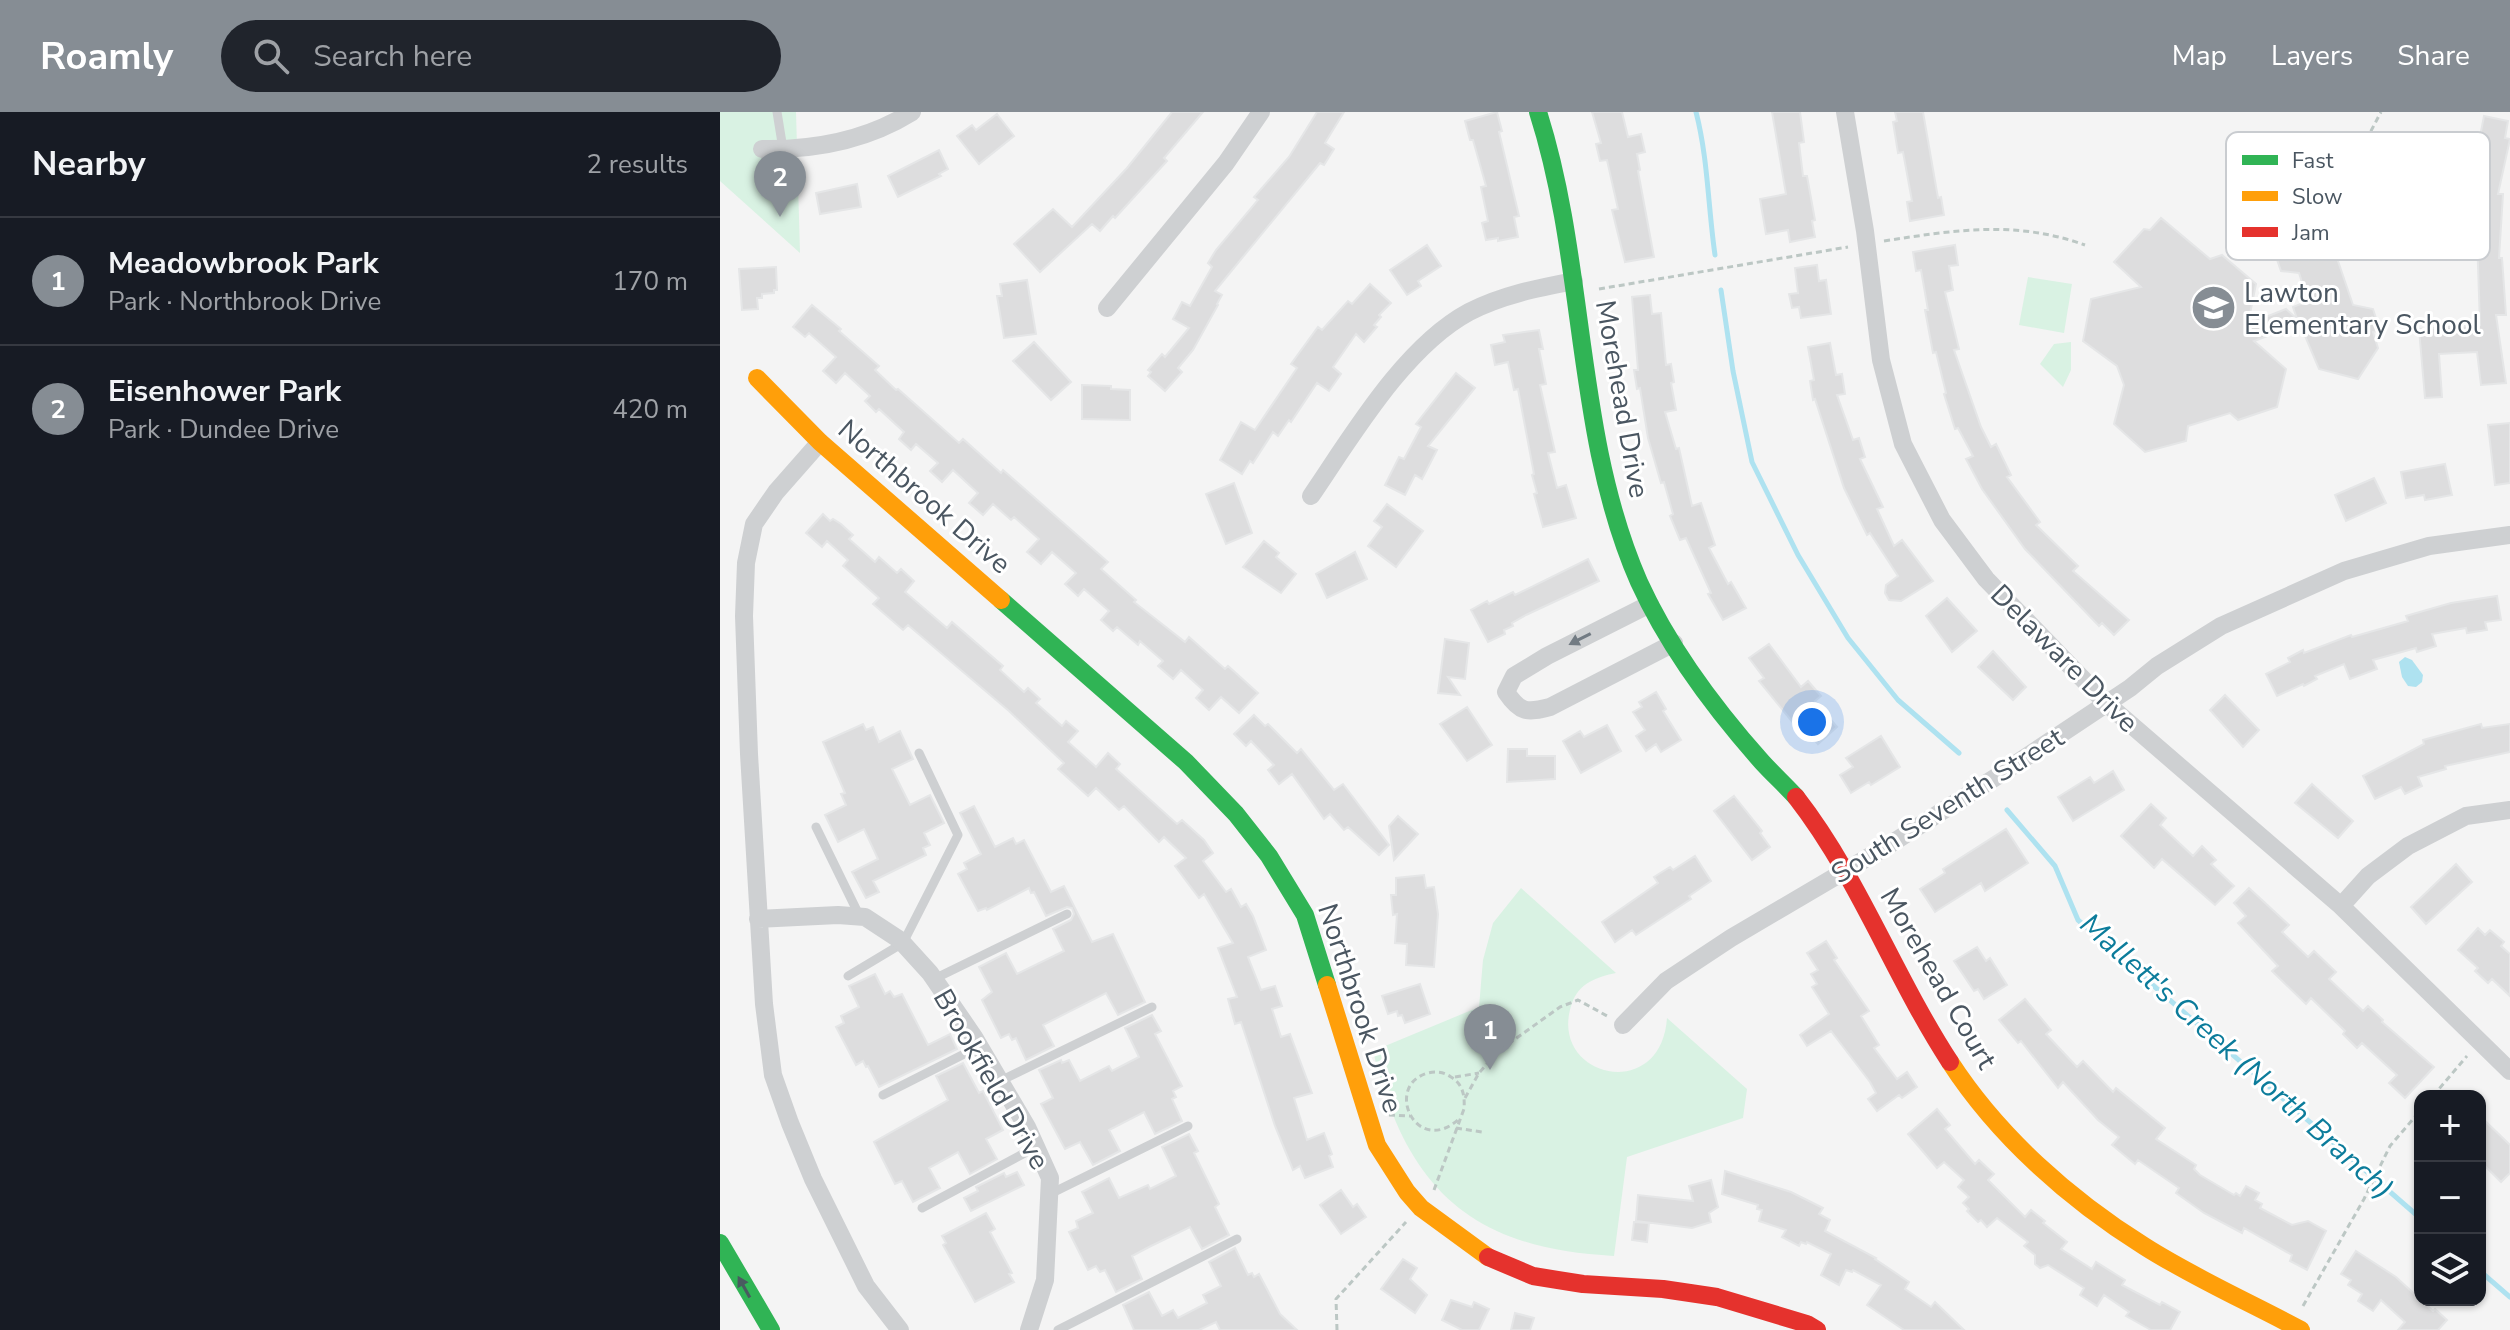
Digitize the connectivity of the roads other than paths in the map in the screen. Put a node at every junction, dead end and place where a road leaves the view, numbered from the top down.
1 (777, 112) edge
2 (912, 112) edge
3 (1261, 112) edge
4 (1538, 112) edge
5 (1845, 112) edge
6 (762, 149) dead end
7 (783, 149) junction
8 (1574, 281) junction
9 (1107, 308) dead end
10 (757, 378) dead end
11 (820, 442) junction
12 (1311, 496) dead end
13 (2510, 535) edge
14 (1650, 604) junction
15 (1674, 643) junction
16 (2106, 703) junction
17 (919, 753) dead end
18 (2510, 810) edge
19 (816, 827) dead end
20 (1845, 869) junction
21 (2341, 906) junction
22 (1067, 914) dead end
23 (860, 917) junction
24 (758, 919) junction
25 (903, 943) junction
26 (848, 976) dead end
27 (934, 979) junction
28 (1152, 1007) dead end
29 (1623, 1025) road end
30 (980, 1046) junction
31 (2510, 1071) edge
32 (1000, 1081) junction
33 (883, 1095) dead end
34 (1188, 1126) dead end
35 (1036, 1147) junction
36 (1050, 1194) junction
37 (922, 1208) dead end
38 (1237, 1239) dead end
39 (720, 1243) edge
40 (771, 1330) edge
41 (900, 1330) edge
42 (1029, 1330) edge
43 (1058, 1330) edge
44 (1817, 1330) edge
45 (2301, 1330) edge

1 - 7 lane
2 - 7 street
3 - 9 street
4 - 8 main road, Morehead Drive
5 - 16 street, Delaware Drive
6 - 7 street
8 - 12 street
8 - 14 main road, Morehead Drive
10 - 11 main road, Northbrook Drive
11 - 24 street
11 - 44 main road, Northbrook Drive
13 - 16 street, South Seventh Street
14 - 15 main road, Morehead Drive
14 -> 15 street
15 - 20 main road, Morehead Drive
16 - 20 street, South Seventh Street
16 - 21 street, Delaware Drive
17 - 25 lane
18 - 21 street
19 - 23 lane
20 - 29 street, South Seventh Street
20 - 45 main road, Morehead Court
21 - 31 street, Delaware Drive
22 - 27 lane
23 - 24 street, Brookfield Drive
23 - 25 street, Brookfield Drive
24 - 41 street
25 - 26 lane
25 - 27 street, Brookfield Drive
27 - 30 street, Brookfield Drive
28 - 32 lane
30 - 32 street, Brookfield Drive
30 - 33 lane
32 - 35 street, Brookfield Drive
34 - 36 lane
35 - 36 street, Brookfield Drive
35 - 37 lane
36 - 42 street, Brookfield Drive
38 - 43 lane
40 -> 39 main road

